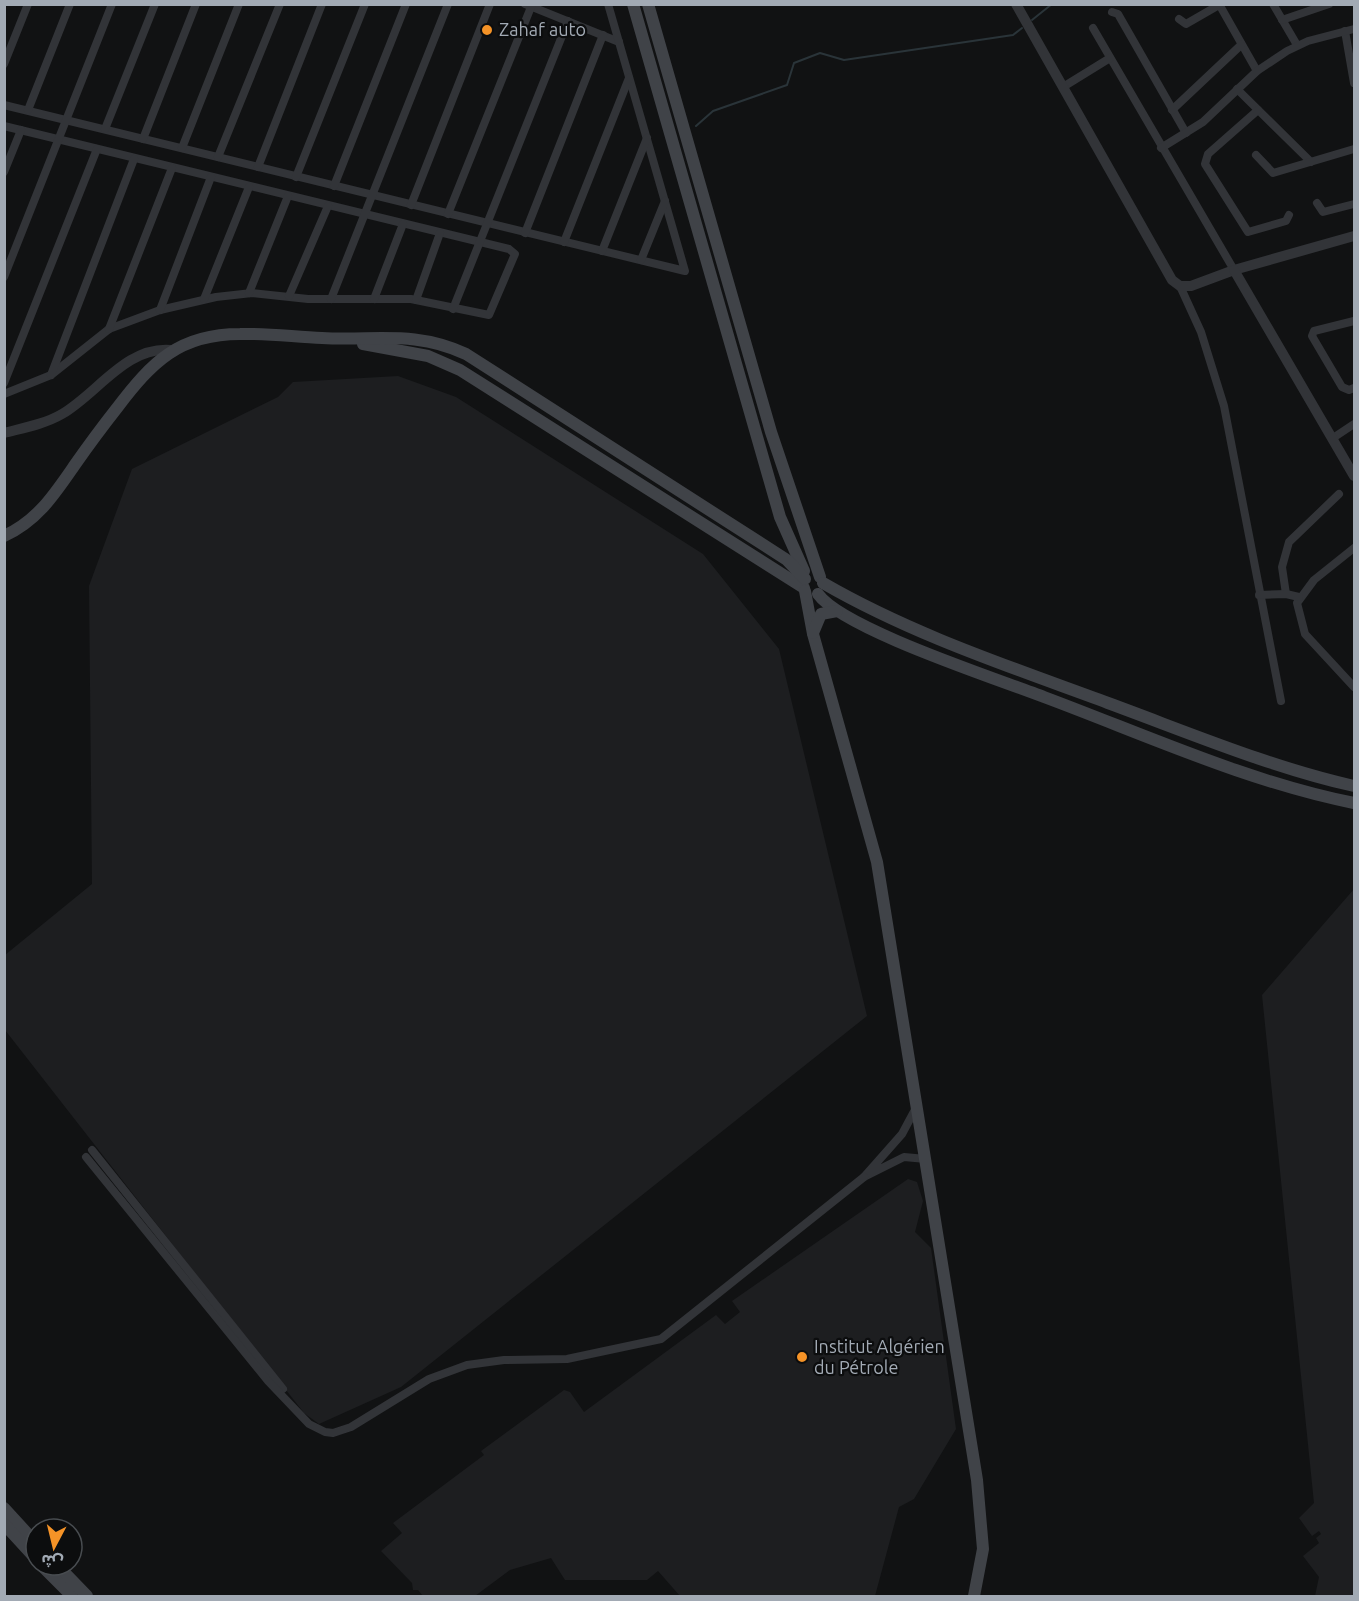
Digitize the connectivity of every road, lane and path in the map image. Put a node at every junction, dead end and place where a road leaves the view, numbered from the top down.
1 (28, 4) edge
2 (70, 4) edge
3 (112, 4) edge
4 (155, 4) edge
5 (196, 4) edge
6 (239, 4) edge
7 (280, 4) edge
8 (322, 4) edge
9 (365, 4) edge
10 (406, 4) edge
11 (448, 4) edge
12 (490, 4) edge
13 (608, 4) edge
14 (633, 4) edge
15 (648, 4) edge
16 (1016, 4) edge
17 (1273, 4) edge
18 (1329, 4) edge
19 (1219, 5) edge
20 (528, 6) edge
21 (1112, 12) dead end
22 (1179, 19) dead end
23 (1281, 20) junction
24 (568, 21) junction
25 (1093, 28) dead end
26 (1350, 30) edge
27 (603, 35) junction
28 (619, 42) junction
29 (1241, 45) junction
30 (1297, 45) junction
31 (1110, 58) junction
32 (4, 64) edge
33 (1257, 71) junction
34 (629, 78) junction
35 (1354, 83) edge
36 (1063, 87) junction
37 (1238, 89) junction
38 (4, 105) edge
39 (1172, 110) junction
40 (1258, 110) junction
41 (28, 111) junction
42 (66, 120) junction
43 (4, 126) edge
44 (105, 129) junction
45 (21, 130) junction
46 (1186, 133) junction
47 (647, 138) junction
48 (143, 139) junction
49 (59, 140) junction
50 (182, 148) junction
51 (1161, 148) junction
52 (97, 149) junction
53 (1354, 149) edge
54 (1256, 155) dead end
55 (218, 157) junction
56 (134, 159) junction
57 (1311, 162) junction
58 (258, 167) junction
59 (172, 168) junction
60 (4, 172) edge
61 (212, 177) junction
62 (296, 177) junction
63 (334, 186) junction
64 (249, 187) junction
65 (288, 196) junction
66 (373, 196) junction
67 (665, 200) junction
68 (1317, 203) dead end
69 (1354, 204) edge
70 (411, 205) junction
71 (328, 206) junction
72 (448, 214) junction
73 (1289, 214) dead end
74 (365, 215) junction
75 (403, 224) junction
76 (487, 224) junction
77 (440, 233) junction
78 (525, 233) junction
79 (1354, 237) edge
80 (564, 242) junction
81 (480, 243) junction
82 (602, 251) junction
83 (641, 260) junction
84 (1234, 270) junction
85 (4, 277) edge
86 (1180, 286) junction
87 (249, 294) junction
88 (289, 296) junction
89 (204, 299) junction
90 (331, 299) junction
91 (374, 299) junction
92 (416, 300) junction
93 (453, 309) junction
94 (160, 310) junction
95 (1354, 321) edge
96 (109, 329) junction
97 (171, 350) junction
98 (51, 375) junction
99 (4, 382) edge
100 (1354, 388) edge
101 (4, 394) edge
102 (1354, 424) edge
103 (4, 433) edge
104 (1333, 438) junction
105 (1354, 476) edge
106 (1339, 494) dead end
107 (4, 536) edge
108 (1354, 548) edge
109 (812, 585) junction
110 (1286, 594) junction
111 (1259, 595) junction
112 (1299, 597) junction
113 (837, 611) junction
114 (813, 634) junction
115 (1354, 687) edge
116 (1281, 701) dead end
117 (1354, 786) edge
118 (1354, 803) edge
119 (917, 1106) junction
120 (89, 1154) dead end
121 (926, 1159) junction
122 (864, 1178) junction
123 (4, 1508) edge
124 (4, 1524) edge
125 (24, 1530) edge
126 (24, 1546) edge
127 (53, 1577) edge
128 (69, 1577) edge
129 (72, 1596) edge
130 (87, 1596) edge
131 (974, 1596) edge

1 - 32 street
2 - 41 street
3 - 42 street
4 - 44 street
5 - 48 street
6 - 50 street
7 - 55 street
8 - 58 street
9 - 62 street
10 - 63 street
11 - 66 street
12 - 70 street
13 - 28 street
14 - 109 main road
15 - 109 main road
16 - 36 street
17 - 23 street
18 - 23 street
19 - 22 street
19 - 29 street
20 - 24 street
20 - 72 street
21 - 39 street
23 - 30 street
24 - 27 street
24 - 76 street
25 - 31 street
26 - 30 street
26 - 35 street
27 - 28 street
27 - 78 street
28 - 34 street
29 - 33 street
29 - 39 street
30 - 33 street
31 - 36 street
31 - 51 street
33 - 37 street
34 - 47 street
34 - 80 street
36 - 86 street
37 - 40 street
37 - 46 street
38 - 41 street
39 - 46 street
40 - 57 street
40 - 73 street
41 - 42 street
42 - 44 street
42 - 49 street
43 - 45 street
44 - 48 street
45 - 49 street
45 - 60 street
46 - 51 street
47 - 67 street
47 - 82 street
48 - 50 street
49 - 52 street
49 - 85 street
50 - 55 street
51 - 84 street
52 - 56 street
52 - 99 street
53 - 57 street
54 - 57 street
55 - 58 street
56 - 59 street
56 - 98 street
58 - 62 street
59 - 61 street
59 - 96 street
61 - 64 street
61 - 94 street
62 - 63 street
63 - 66 street
64 - 65 street
64 - 89 street
65 - 71 street
65 - 87 street
66 - 70 street
66 - 74 street
67 - 83 street
67 - 83 street
68 - 69 street
70 - 72 street
71 - 74 street
71 - 88 street
72 - 76 street
74 - 75 street
74 - 90 street
75 - 77 street
75 - 91 street
76 - 78 street
76 - 81 street
77 - 81 street
77 - 92 street
78 - 80 street
79 - 84 street
80 - 82 street
81 - 93 street
81 - 93 street
82 - 83 street
84 - 86 street
84 - 104 street
86 - 111 street
87 - 88 street
87 - 89 street
88 - 90 street
89 - 94 street
90 - 91 street
91 - 92 street
92 - 93 street
94 - 96 street
95 - 100 street
96 - 98 street
97 - 103 street
97 - 107 main road
97 - 109 main road
98 - 101 street
102 - 104 street
104 - 105 street
106 - 110 street
108 - 112 street
109 - 113 main road
109 - 114 main road
109 - 117 main road
110 - 111 street
110 - 112 street
111 - 116 street
112 - 115 street
113 - 114 main road
113 - 118 main road
114 - 119 main road
119 - 121 main road
119 - 122 street
120 - 122 street
121 - 122 street
121 - 131 main road
123 - 125 main road
124 - 126 main road
127 - 129 main road
128 - 130 main road

